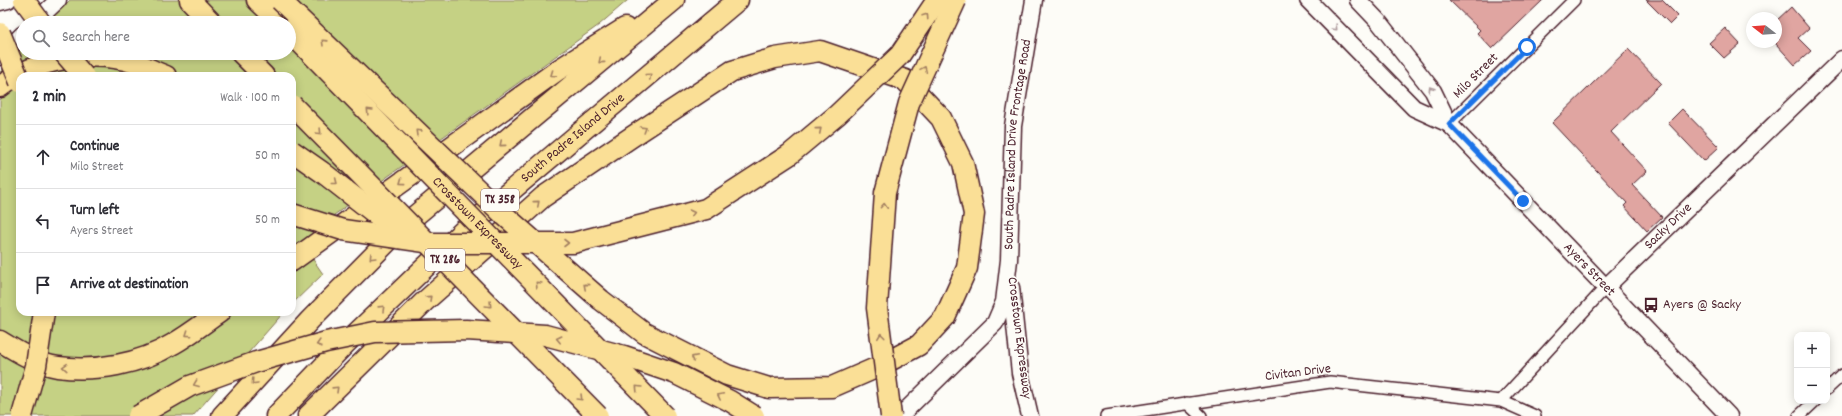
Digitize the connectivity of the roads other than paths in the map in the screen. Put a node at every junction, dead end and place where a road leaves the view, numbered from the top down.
1 (8, 0) edge
2 (24, 0) edge
3 (58, 0) edge
4 (190, 0) edge
5 (257, 0) edge
6 (280, 0) edge
7 (668, 0) edge
8 (674, 0) edge
9 (738, 0) edge
10 (937, 0) edge
11 (956, 0) edge
12 (1034, 0) edge
13 (1358, 0) edge
14 (1574, 0) edge
15 (0, 2) edge
16 (1316, 3) edge
17 (36, 16) edge
18 (41, 16) edge
19 (205, 16) edge
20 (274, 16) edge
21 (0, 33) edge
22 (296, 37) edge
23 (16, 41) edge
24 (0, 57) edge
25 (1842, 59) edge
26 (66, 60) edge
27 (70, 60) edge
28 (120, 60) edge
29 (249, 60) edge
30 (17, 72) edge
31 (26, 72) edge
32 (81, 72) edge
33 (156, 72) edge
34 (260, 72) edge
35 (16, 77) edge
36 (0, 86) edge
37 (296, 109) edge
38 (1449, 124) junction
39 (296, 153) edge
40 (296, 215) edge
41 (296, 258) edge
42 (1009, 260) junction
43 (1606, 287) junction
44 (474, 290) junction
45 (43, 316) edge
46 (214, 316) edge
47 (0, 341) edge
48 (1842, 375) edge
49 (1830, 386) edge
50 (1501, 401) junction
51 (1187, 403) junction
52 (1812, 404) edge
53 (22, 416) edge
54 (138, 416) edge
55 (222, 416) edge
56 (276, 416) edge
57 (308, 416) edge
58 (598, 416) edge
59 (665, 416) edge
60 (754, 416) edge
61 (890, 416) edge
62 (900, 416) edge
63 (1030, 416) edge
64 (1108, 416) edge
65 (1200, 416) edge
66 (1536, 416) edge
67 (1729, 416) edge
68 (1799, 416) edge

1 - 15 main road
2 - 17 highway, bridge
3 - 18 main road
4 - 19 highway
5 - 20 highway
57 -> 6 highway, bridge
7 -> 41 highway
8 -> 55 highway
56 -> 9 highway, South Padre Island Drive / TX 358
40 -> 10 highway, bridge
61 -> 11 highway, bridge
12 - 42 main road, South Padre Island Drive Frontage Road
38 -> 13 main road, Ayers Street
14 - 38 street, Milo Street
16 -> 38 main road, Ayers Street
21 - 30 highway, bridge
59 -> 22 highway, Crosstown Expressway, bridge
23 - 24 main road
25 - 43 main road, Sacky Drive
26 - 31 highway
27 - 32 highway, bridge
28 - 33 highway
29 - 34 highway
35 - 36 highway
37 -> 44 highway, TX 286, bridge
38 - 43 main road, Ayers Street
39 -> 44 highway, bridge
42 - 62 main road, South Padre Island Drive Frontage Road
42 - 63 main road, Crosstown Expressway
43 - 50 street, Sacky Drive
43 - 67 main road, Ayers Street
44 -> 58 highway, TX 286, bridge
45 - 53 highway, bridge
46 -> 47 highway
48 - 49 street
50 - 51 street, Civitan Drive
50 - 66 street, Civitan Drive
51 - 64 street, Civitan Drive
51 - 65 street
52 - 68 street
60 -> 54 highway, bridge

